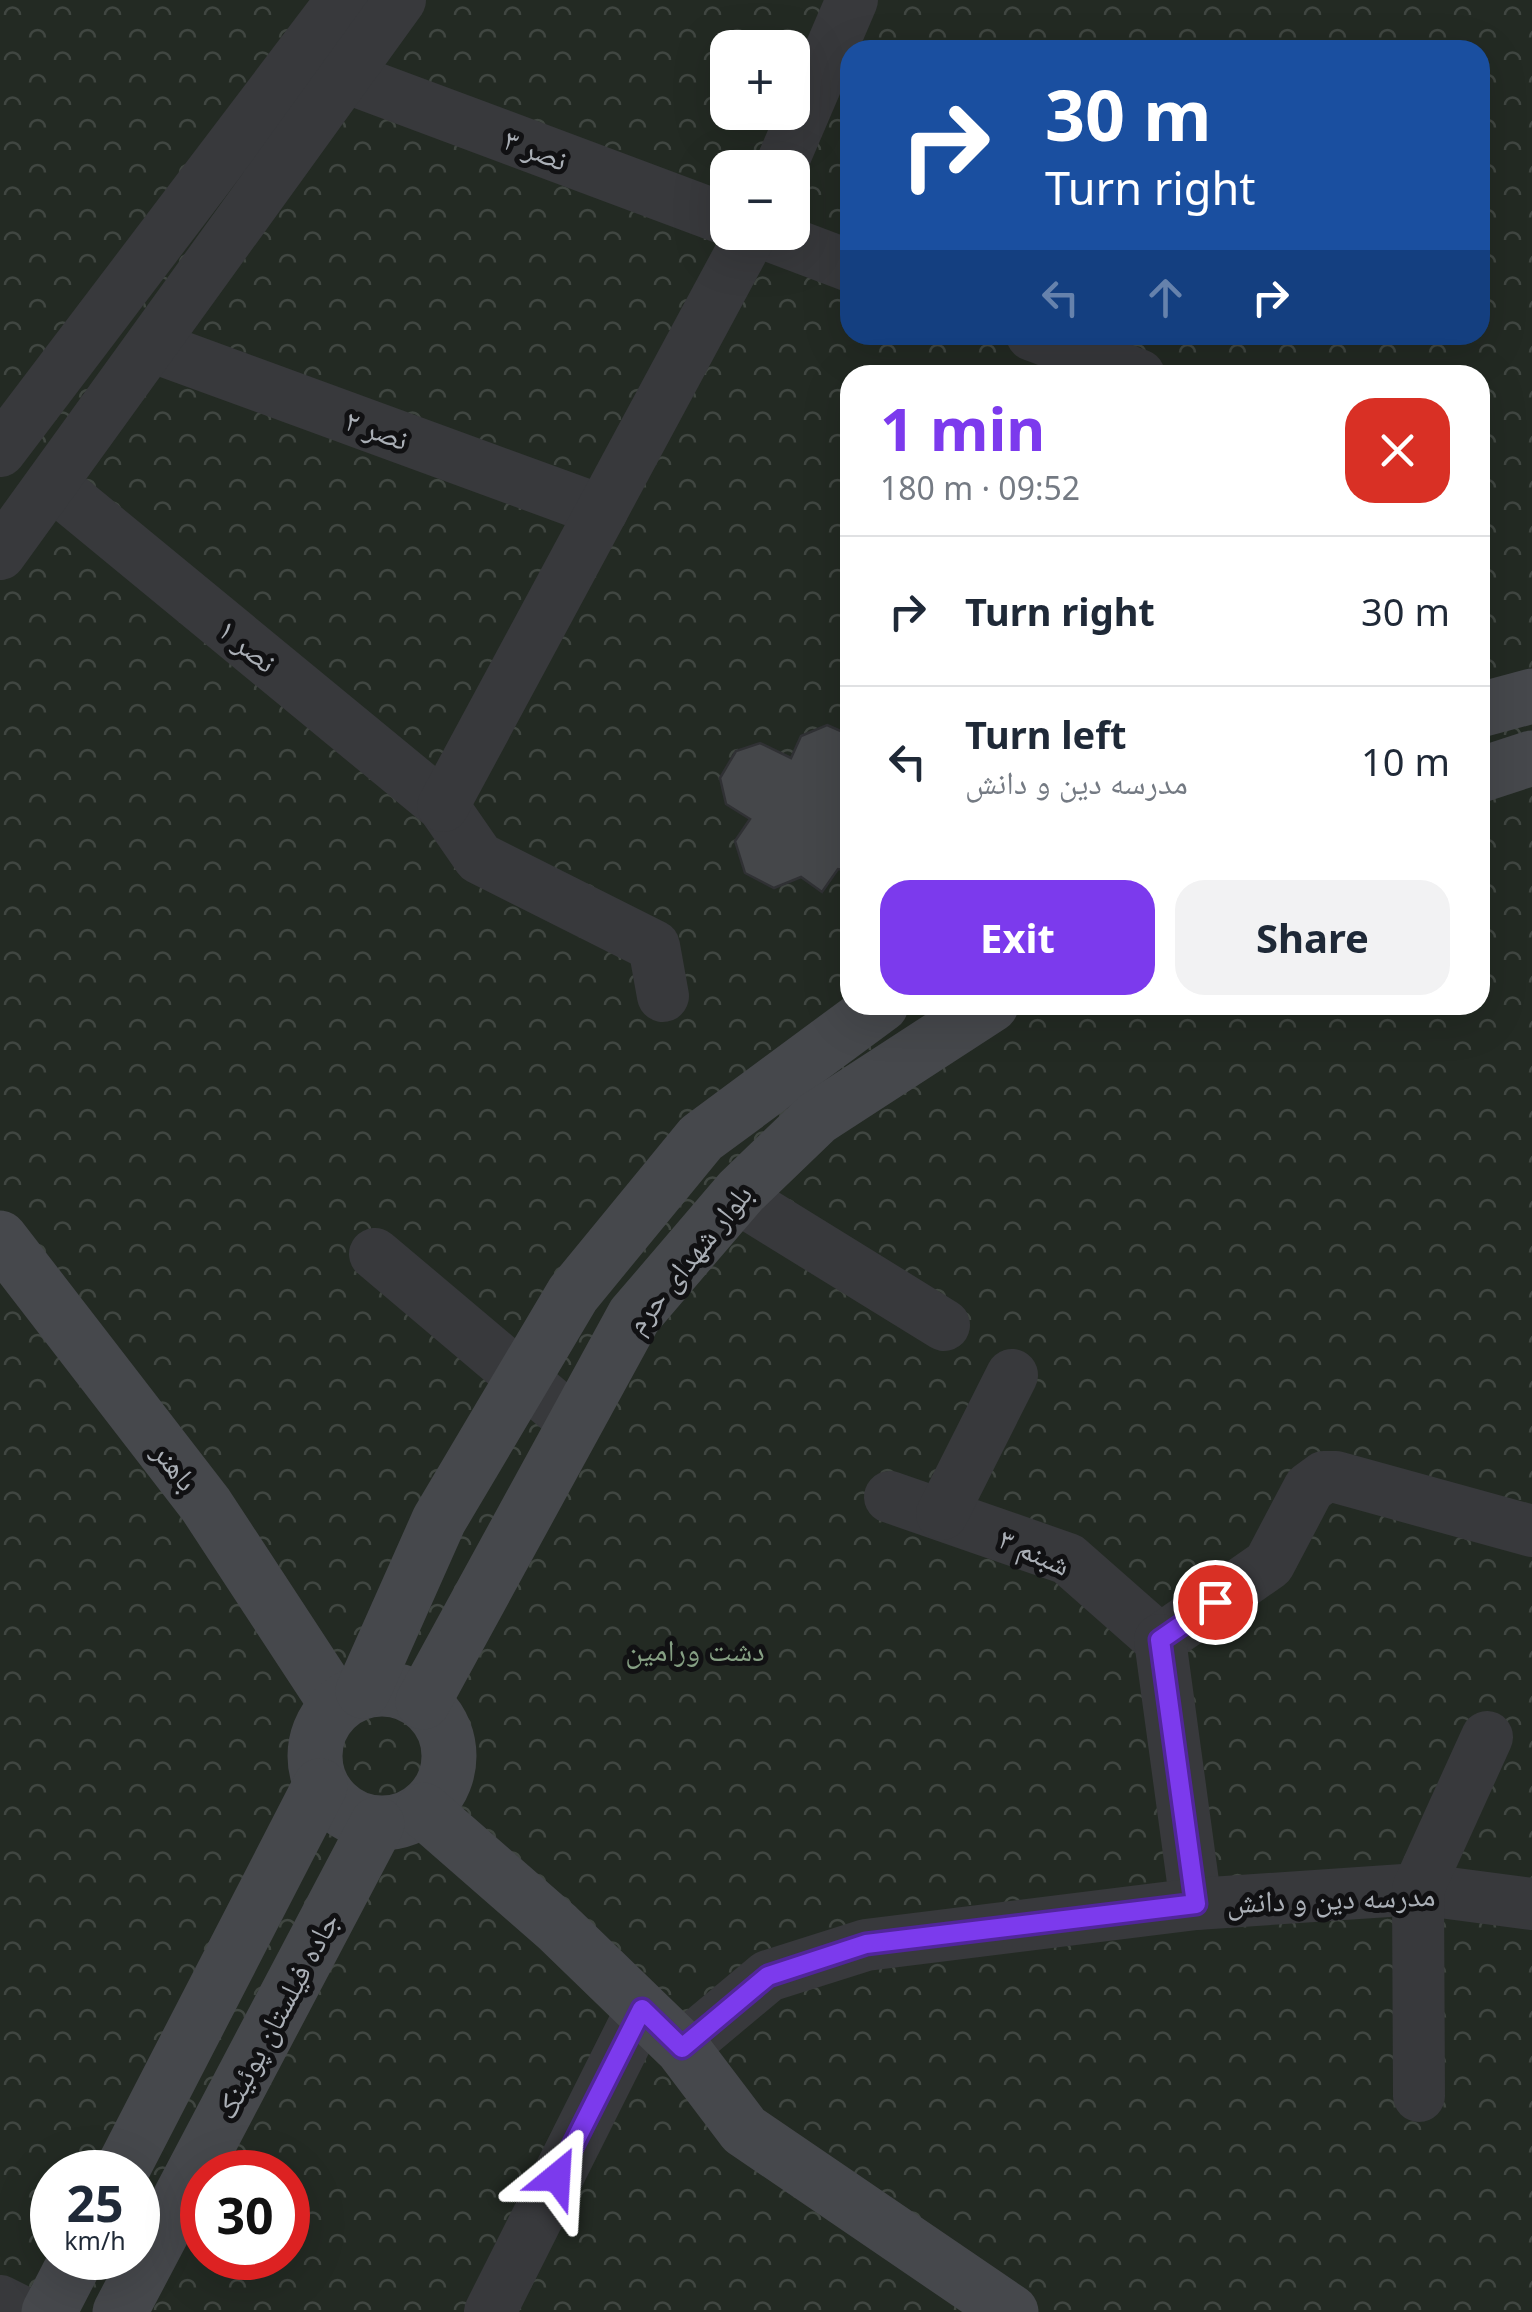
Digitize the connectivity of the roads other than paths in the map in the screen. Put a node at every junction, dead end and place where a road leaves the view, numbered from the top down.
1 (342, 0) edge
2 (400, 0) edge
3 (852, 0) edge
4 (346, 77) junction
5 (788, 150) edge
6 (710, 213) edge
7 (742, 250) edge
8 (808, 250) edge
9 (840, 262) edge
10 (1058, 345) edge
11 (151, 346) junction
12 (1112, 365) edge
13 (0, 451) edge
14 (52, 484) junction
15 (602, 511) junction
16 (0, 554) edge
17 (1532, 696) edge
18 (1490, 707) edge
19 (1532, 758) edge
20 (1490, 772) edge
21 (443, 806) junction
22 (663, 996) dead end
23 (867, 1015) edge
24 (975, 1015) edge
25 (736, 1196) junction
26 (0, 1238) edge
27 (375, 1254) dead end
28 (944, 1325) dead end
29 (1012, 1374) dead end
30 (522, 1380) junction
31 (575, 1423) junction
32 (890, 1496) dead end
33 (942, 1514) junction
34 (1532, 1532) edge
35 (1160, 1640) junction
36 (350, 1698) junction
37 (423, 1702) junction
38 (1487, 1737) dead end
39 (320, 1786) junction
40 (400, 1817) junction
41 (1418, 1889) junction
42 (1196, 1904) junction
43 (1532, 1904) edge
44 (642, 2009) junction
45 (682, 2048) junction
46 (1419, 2096) dead end
47 (132, 2150) edge
48 (66, 2280) edge
49 (0, 2301) edge
50 (22, 2312) edge
51 (49, 2312) edge
52 (120, 2312) edge
53 (490, 2312) edge
54 (1011, 2312) edge

1 - 13 street
2 - 4 street
3 - 5 street
4 - 6 street, نصر ۳
4 - 11 street
7 - 15 street
8 - 9 street
10 - 12 street
11 - 14 street
11 - 15 street, نصر ۲
14 - 16 street
14 - 21 street, نصر ۱
15 - 21 street
17 - 18 main road
19 - 20 main road
21 - 22 street, نصر ۱
23 - 30 main road
24 - 25 main road, بلوار شهدای حرم
25 - 28 street
25 - 31 main road, بلوار شهدای حرم
26 - 36 main road, باهنر
27 - 30 street
29 - 33 street
30 - 31 street
30 - 36 main road
31 - 37 main road, بلوار شهدای حرم
32 - 33 street, شبنم ۳
33 - 35 street, شبنم ۳
34 - 35 street
35 - 42 street
36 - 37 main road
36 - 39 main road
37 - 40 main road
38 - 41 street
39 - 40 main road
39 - 47 main road
40 - 44 main road
40 - 52 main road, جاده فیلستان پوئینک
41 - 42 street, مدرسه دین و دانش
41 - 43 street, مدرسه دین و دانش
41 - 46 street
42 - 45 street, مدرسه دین و دانش
44 - 45 main road
44 - 53 street
45 - 54 main road
48 - 51 main road
49 - 50 street

